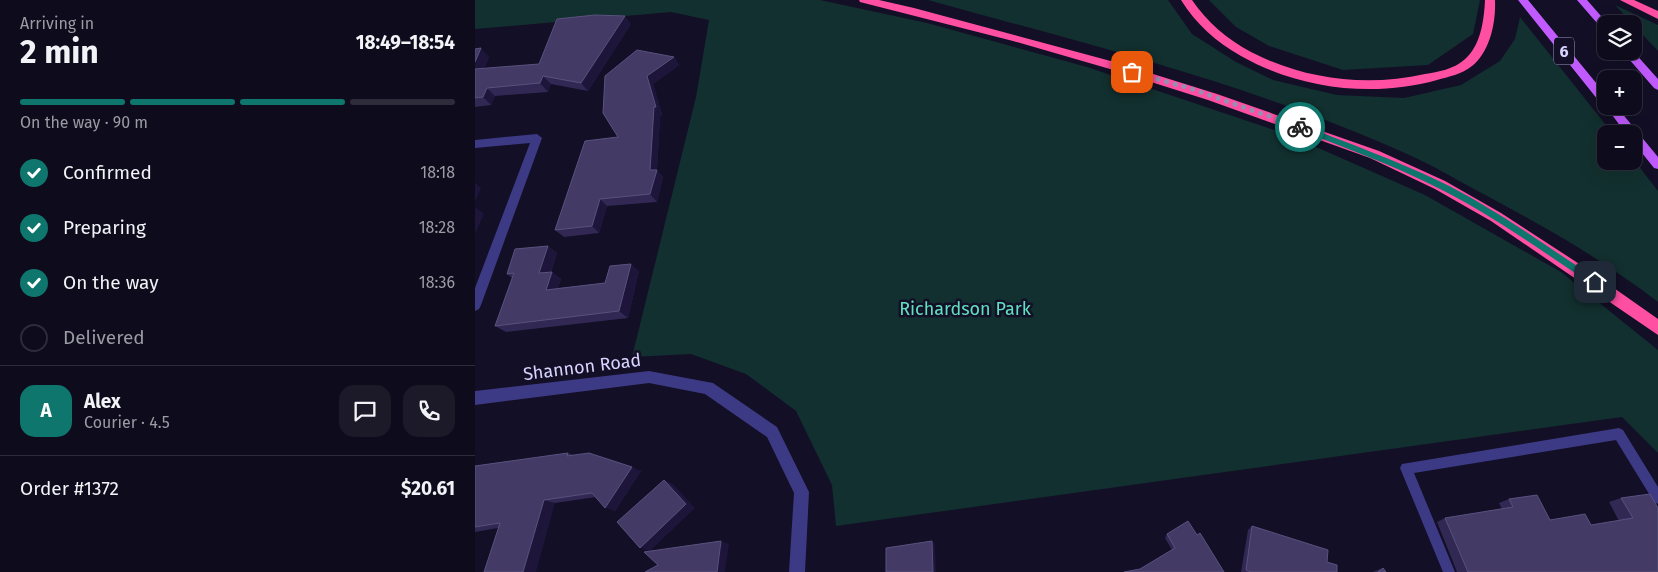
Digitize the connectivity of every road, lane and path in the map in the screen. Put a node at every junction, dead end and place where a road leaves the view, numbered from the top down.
1 (864, 0) edge
2 (1186, 0) edge
3 (1490, 0) edge
4 (1523, 0) edge
5 (1582, 0) edge
6 (1625, 0) edge
7 (1658, 16) edge
8 (1597, 18) edge
9 (1635, 60) edge
10 (1658, 86) edge
11 (1597, 91) edge
12 (1617, 115) edge
13 (1625, 125) edge
14 (475, 144) edge
15 (1642, 146) edge
16 (1658, 166) edge
17 (475, 305) edge
18 (1658, 328) edge
19 (475, 398) edge
20 (1658, 498) edge
21 (797, 572) edge
22 (1449, 572) edge

1 - 18 highway
2 - 3 highway
4 - 11 main road, 6
5 - 8 main road
6 - 7 highway
9 - 10 main road
12 - 13 main road
14 - 17 street
15 - 16 main road
19 - 21 street, Shannon Road
20 - 22 lane

